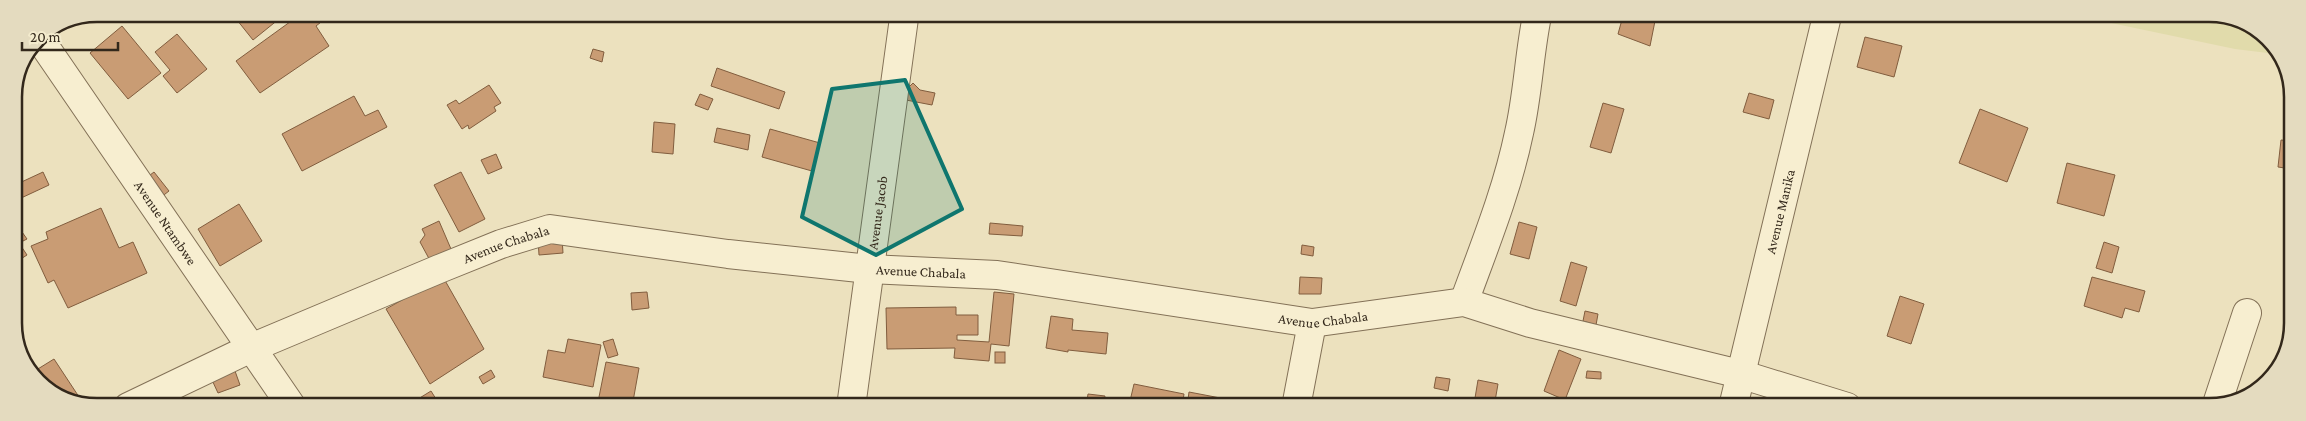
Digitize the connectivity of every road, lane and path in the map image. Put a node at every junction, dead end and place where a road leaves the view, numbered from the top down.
1 (903, 22) edge
2 (1536, 22) edge
3 (1826, 22) edge
4 (44, 46) edge
5 (869, 269) junction
6 (1464, 302) junction
7 (2247, 313) dead end
8 (1312, 323) junction
9 (251, 348) junction
10 (1740, 374) junction
11 (2219, 397) edge
12 (145, 398) edge
13 (286, 398) edge
14 (852, 398) edge
15 (1298, 398) edge
16 (1735, 398) edge
17 (1818, 398) edge

1 - 5 street, Avenue Jacob
2 - 6 street
3 - 10 street, Avenue Manika
4 - 9 street, Avenue Ntambwe
5 - 8 street, Avenue Chabala
5 - 9 street, Avenue Chabala
5 - 14 street, Avenue Jacob
6 - 8 street, Avenue Chabala
6 - 10 street, Avenue Chabala
7 - 11 street
8 - 15 street
9 - 12 street, Avenue Chabala
9 - 13 street, Avenue Ntambwe
10 - 16 street, Avenue Manika
10 - 17 street, Avenue Chabala

